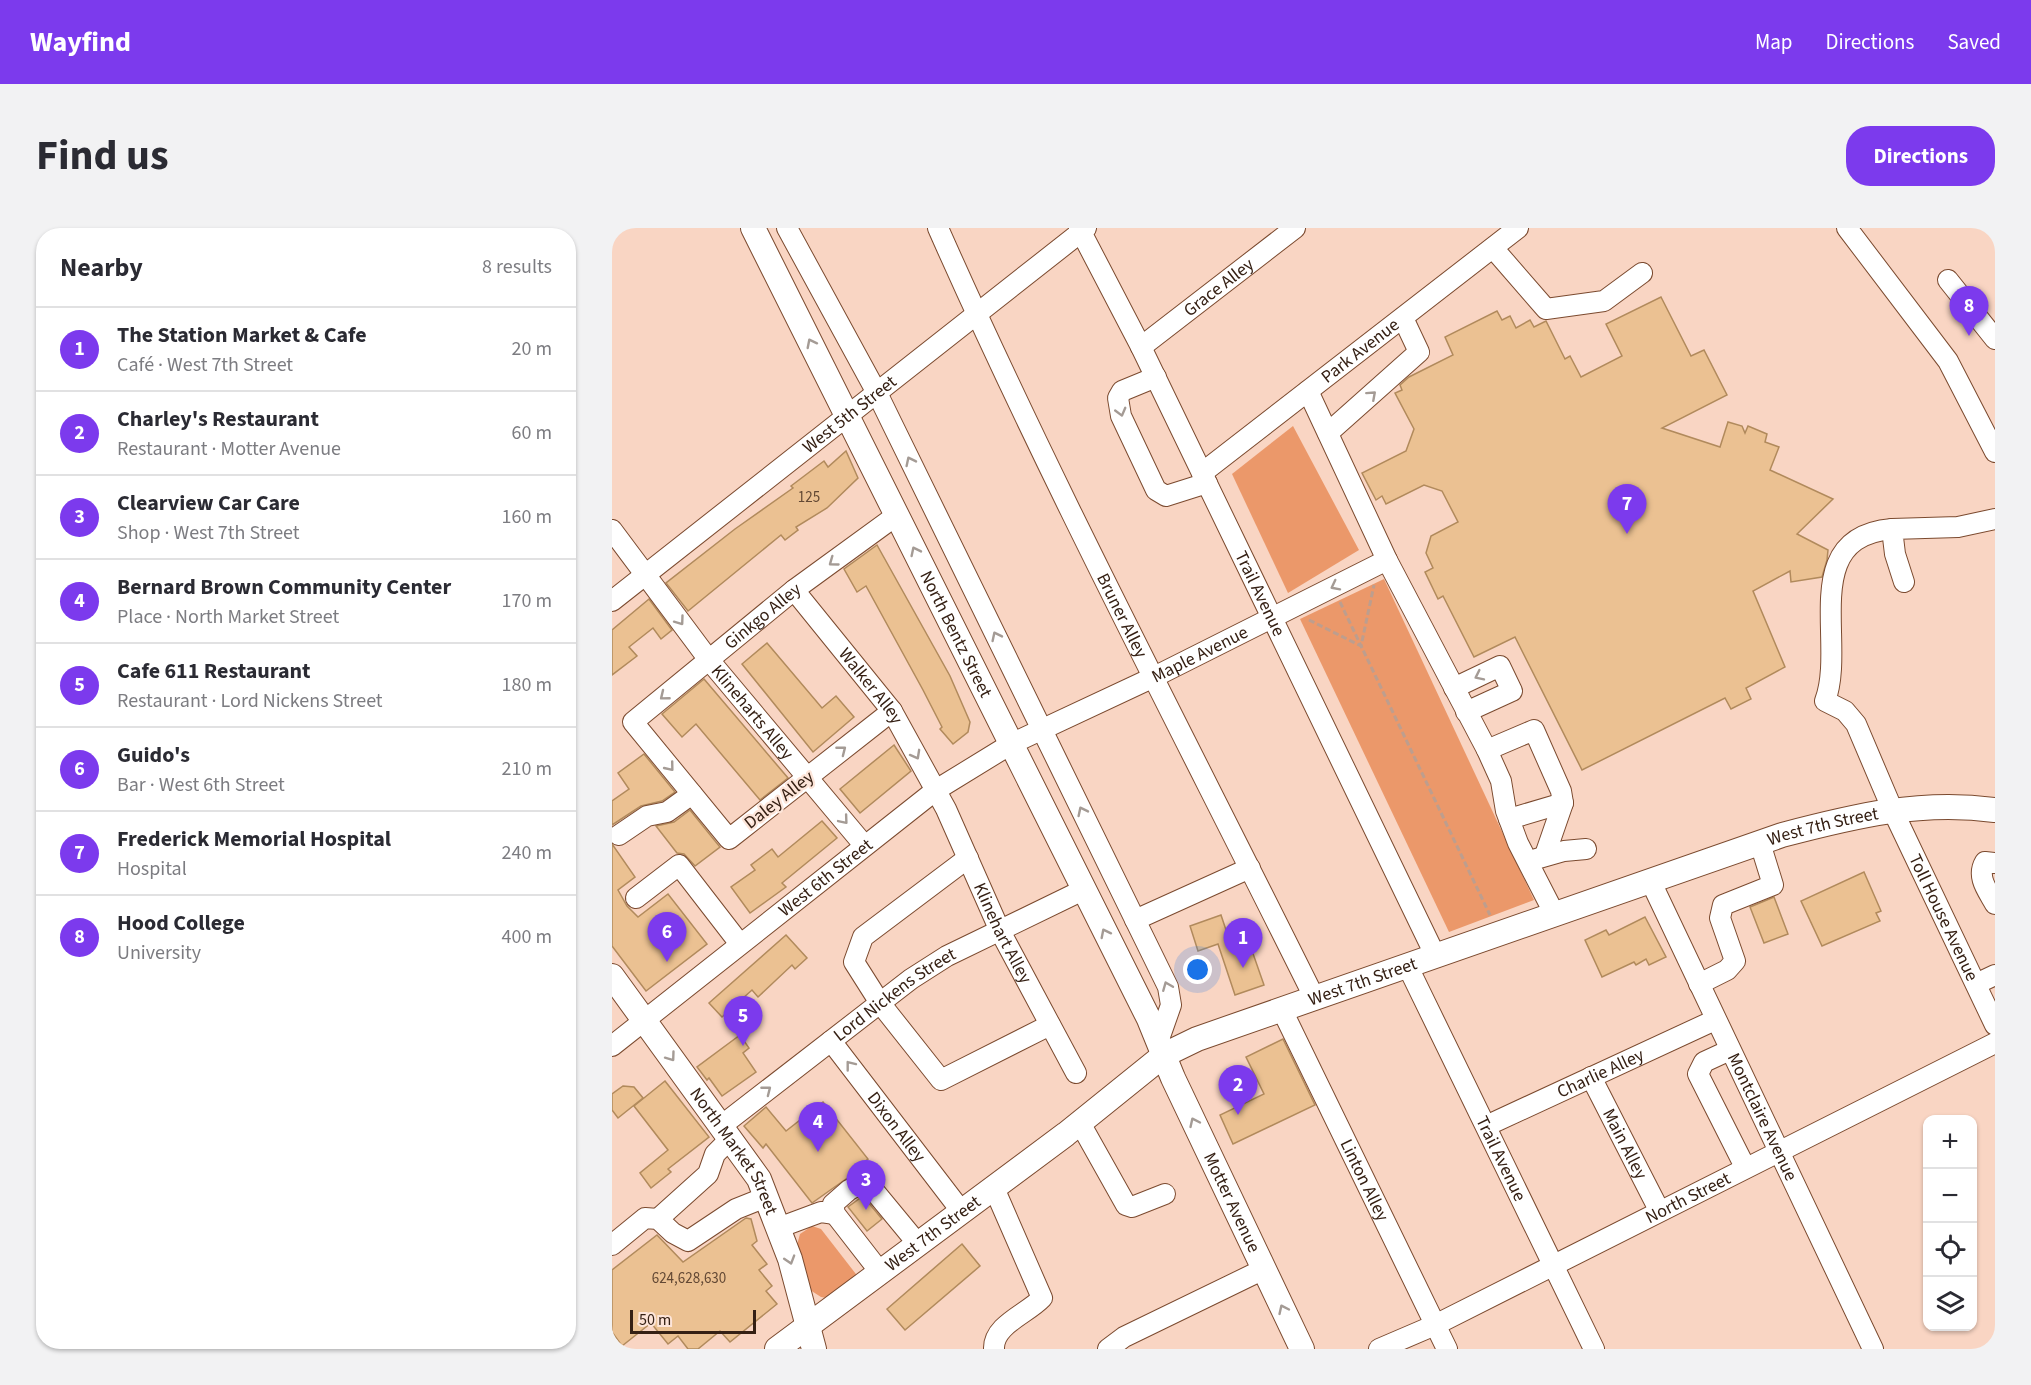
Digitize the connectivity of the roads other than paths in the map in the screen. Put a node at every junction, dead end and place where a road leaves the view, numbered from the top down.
1 (753, 228) edge
2 (787, 228) edge
3 (939, 228) edge
4 (1295, 228) edge
5 (1518, 228) edge
6 (1847, 228) edge
7 (1082, 229) edge
8 (1493, 248) junction
9 (1642, 273) dead end
10 (1948, 280) dead end
11 (976, 314) junction
12 (1402, 318) junction
13 (1995, 339) edge
14 (1141, 347) junction
15 (1156, 377) junction
16 (1308, 391) junction
17 (877, 393) junction
18 (848, 416) junction
19 (1328, 434) junction
20 (1995, 452) edge
21 (1205, 478) junction
22 (897, 515) junction
23 (1995, 519) edge
24 (612, 530) edge
25 (1892, 530) junction
26 (1387, 560) junction
27 (645, 574) junction
28 (1904, 582) dead end
29 (794, 590) junction
30 (612, 601) edge
31 (1272, 618) junction
32 (709, 660) junction
33 (1154, 677) junction
34 (1454, 688) junction
35 (892, 711) junction
36 (1466, 712) junction
37 (633, 722) joint
38 (1042, 730) junction
39 (1011, 744) junction
40 (1487, 750) junction
41 (807, 777) junction
42 (936, 790) junction
43 (692, 794) junction
44 (1563, 803) junction
45 (1995, 810) edge
46 (1893, 811) junction
47 (1509, 819) junction
48 (619, 835) dead end
49 (1760, 843) junction
50 (864, 844) junction
51 (1586, 849) dead end
52 (968, 858) junction
53 (1537, 859) junction
54 (1250, 868) junction
55 (1988, 869) edge
56 (1652, 882) junction
57 (1083, 890) junction
58 (636, 898) dead end
59 (1995, 904) edge
60 (1555, 915) junction
61 (1136, 920) junction
62 (1000, 931) junction
63 (740, 944) junction
64 (1436, 957) junction
65 (1408, 967) junction
66 (1995, 975) edge
67 (612, 976) edge
68 (1699, 984) junction
69 (1976, 984) junction
70 (1315, 999) junction
71 (880, 1003) junction
72 (1282, 1010) junction
73 (645, 1020) junction
74 (1715, 1020) junction
75 (1050, 1024) junction
76 (1995, 1025) edge
77 (831, 1041) junction
78 (1995, 1043) edge
79 (612, 1046) edge
80 (1161, 1049) junction
81 (1730, 1050) junction
82 (1076, 1073) dead end
83 (1591, 1077) junction
84 (1080, 1123) junction
85 (1486, 1126) junction
86 (726, 1133) junction
87 (1777, 1150) junction
88 (1745, 1167) junction
89 (994, 1188) junction
90 (1165, 1194) dead end
91 (766, 1197) junction
92 (1659, 1210) junction
93 (962, 1212) junction
94 (835, 1214) junction
95 (658, 1219) junction
96 (778, 1228) junction
97 (918, 1244) junction
98 (612, 1245) edge
99 (1553, 1263) junction
100 (1264, 1269) junction
101 (880, 1272) junction
102 (1435, 1324) junction
103 (810, 1338) edge
104 (777, 1349) edge
105 (994, 1349) edge
106 (1108, 1349) edge
107 (1302, 1349) edge
108 (1379, 1349) edge
109 (1447, 1349) edge
110 (1594, 1349) edge
111 (1873, 1349) edge

18 -> 1 main road, North Bentz Street
2 - 17 street, North Bentz Street
3 - 11 street, Bruner Alley
4 - 14 street, Grace Alley
5 - 8 street, Park Avenue
6 - 20 street
7 - 11 street, West 5th Street
7 - 14 street, Trail Avenue
8 - 9 street
8 - 12 street, Park Avenue
10 - 13 street
11 - 17 street, West 5th Street
11 - 33 street, Bruner Alley
12 - 16 street, Park Avenue
19 -> 12 street
14 - 15 street, Trail Avenue
15 - 21 street, Trail Avenue
15 -> 21 street
16 - 19 street
16 - 21 street, Park Avenue
17 - 18 street, West 5th Street
38 -> 17 street, North Bentz Street
18 - 22 main road, North Bentz Street
18 - 27 street, West 5th Street
19 - 26 street
21 - 31 street, Trail Avenue
22 -> 29 street, Ginkgo Alley
39 -> 22 main road, North Bentz Street
23 - 25 street
24 - 27 street
25 - 28 street
25 - 46 street, Toll House Avenue
26 -> 31 street, Maple Avenue
26 - 34 street
27 - 30 street, West 5th Street
27 -> 32 street, Klineharts Alley
29 - 32 street, Ginkgo Alley
29 - 35 street, Walker Alley
31 - 33 street, Maple Avenue
31 - 64 street, Trail Avenue
32 -> 37 street, Ginkgo Alley
32 - 41 street, Klineharts Alley
33 - 38 street, Maple Avenue
33 - 54 street, Bruner Alley
34 - 36 street
36 -> 34 street
41 -> 35 street, Daley Alley
35 -> 42 street, Walker Alley
36 - 40 street
37 -> 43 street, Daley Alley
38 - 39 street, Maple Avenue
61 -> 38 street, North Bentz Street
39 - 42 street, West 6th Street
39 - 57 main road, North Bentz Street
40 - 44 street
40 - 47 street
41 - 43 street, Daley Alley
41 -> 50 street, Klineharts Alley
42 - 50 street, West 6th Street
42 - 52 street, Klinehart Alley
43 - 48 street
44 - 47 street
44 - 53 street
45 - 46 main road, West 7th Street
46 - 49 main road, West 7th Street
46 - 69 street, Toll House Avenue
47 - 53 street
49 - 56 main road, West 7th Street
49 - 68 street
50 - 63 street, West 6th Street
51 - 53 street
52 - 62 street, Klinehart Alley
52 - 71 street
53 - 60 street
54 - 61 street
54 - 70 street, Bruner Alley
55 - 59 street
56 - 60 main road, West 7th Street
56 - 68 street, Montclaire Avenue
57 - 62 street, Lord Nickens Street
80 -> 57 main road, North Bentz Street
58 - 63 street
60 - 64 main road, West 7th Street
80 -> 61 street, North Bentz Street
62 - 71 street, Lord Nickens Street
62 - 75 street, Klinehart Alley
63 - 73 street, West 6th Street
64 - 65 main road, West 7th Street
65 - 70 main road, West 7th Street
65 - 85 street, Trail Avenue
66 - 69 street
67 - 73 main road, North Market Street
68 - 74 street, Montclaire Avenue
69 - 76 street, Toll House Avenue
70 - 72 main road, West 7th Street
71 - 75 street
71 - 77 street, Lord Nickens Street
72 - 80 main road, West 7th Street
72 - 102 street, Linton Alley
73 - 79 street, West 6th Street
73 -> 86 main road, North Market Street
74 - 81 street, Montclaire Avenue
74 - 83 street, Charlie Alley
75 - 82 street, Klinehart Alley
86 -> 77 street, Lord Nickens Street
93 -> 77 street, Dixon Alley
78 - 87 street, North Street
80 - 84 main road, West 7th Street
100 -> 80 main road, Motter Avenue
81 - 87 street, Montclaire Avenue
81 - 88 street
83 - 85 street, Charlie Alley
83 - 92 street, Main Alley
84 - 89 main road, West 7th Street
84 - 90 street
85 - 99 street, Trail Avenue
86 - 91 main road, North Market Street
86 - 95 street, Lord Nickens Street
87 - 88 street, North Street
87 - 111 street, Montclaire Avenue
88 - 92 street, North Street
89 - 93 main road, West 7th Street
89 - 105 street
91 - 95 street
91 - 96 main road, North Market Street
92 - 99 street, North Street
93 - 97 main road, West 7th Street
94 - 96 street
94 - 97 street
94 - 101 street
95 - 98 street
96 -> 103 main road, North Market Street
97 - 101 main road, West 7th Street
99 - 102 street, North Street
99 - 110 street, Trail Avenue
100 - 106 street
107 -> 100 main road, Motter Avenue
101 - 103 main road, West 7th Street
102 - 108 street, North Street
102 - 109 street, Linton Alley
103 - 104 main road, West 7th Street

